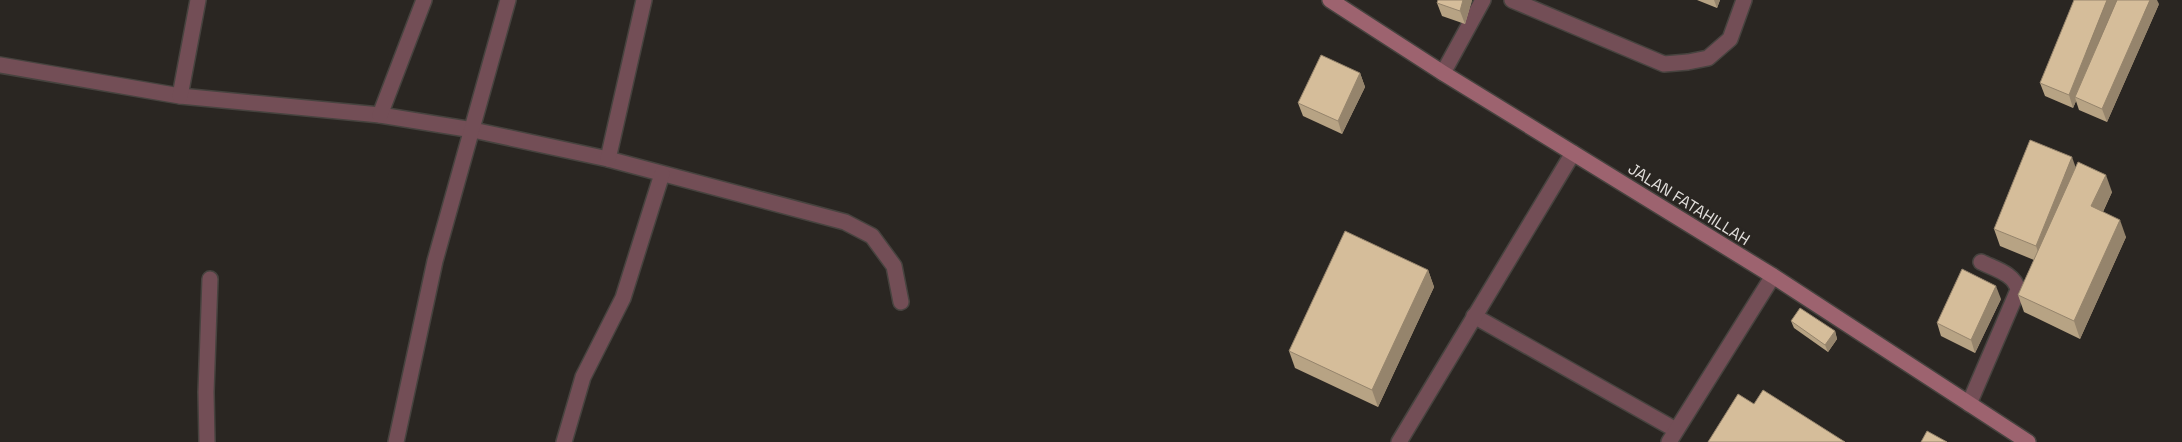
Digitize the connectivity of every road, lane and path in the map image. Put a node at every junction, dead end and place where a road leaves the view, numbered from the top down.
1 (198, 0) edge
2 (424, 0) edge
3 (508, 0) edge
4 (644, 0) edge
5 (1330, 0) edge
6 (1483, 0) edge
7 (1512, 0) edge
8 (1744, 0) edge
9 (0, 65) edge
10 (1443, 73) junction
11 (180, 96) junction
12 (380, 115) junction
13 (472, 130) junction
14 (1573, 153) junction
15 (608, 160) junction
16 (662, 174) junction
17 (1982, 262) dead end
18 (1772, 276) junction
19 (210, 279) dead end
20 (900, 302) dead end
21 (1474, 316) junction
22 (1969, 404) junction
23 (1672, 436) edge
24 (207, 442) edge
25 (396, 442) edge
26 (564, 442) edge
27 (1399, 442) edge
28 (2028, 442) edge

1 - 11 street
2 - 12 street
3 - 13 street
4 - 15 street
5 - 10 street, JALAN FATAHILLAH
6 - 10 street
7 - 8 street
9 - 11 street
10 - 14 street, JALAN FATAHILLAH
11 - 12 street
12 - 13 street
13 - 15 street
13 - 25 street
14 - 18 street, JALAN FATAHILLAH
14 - 21 street
15 - 16 street
16 - 20 street
16 - 26 street
17 - 22 street
18 - 22 street, JALAN FATAHILLAH
18 - 23 street
19 - 24 street
21 - 23 street
21 - 27 street
22 - 28 street, JALAN FATAHILLAH

